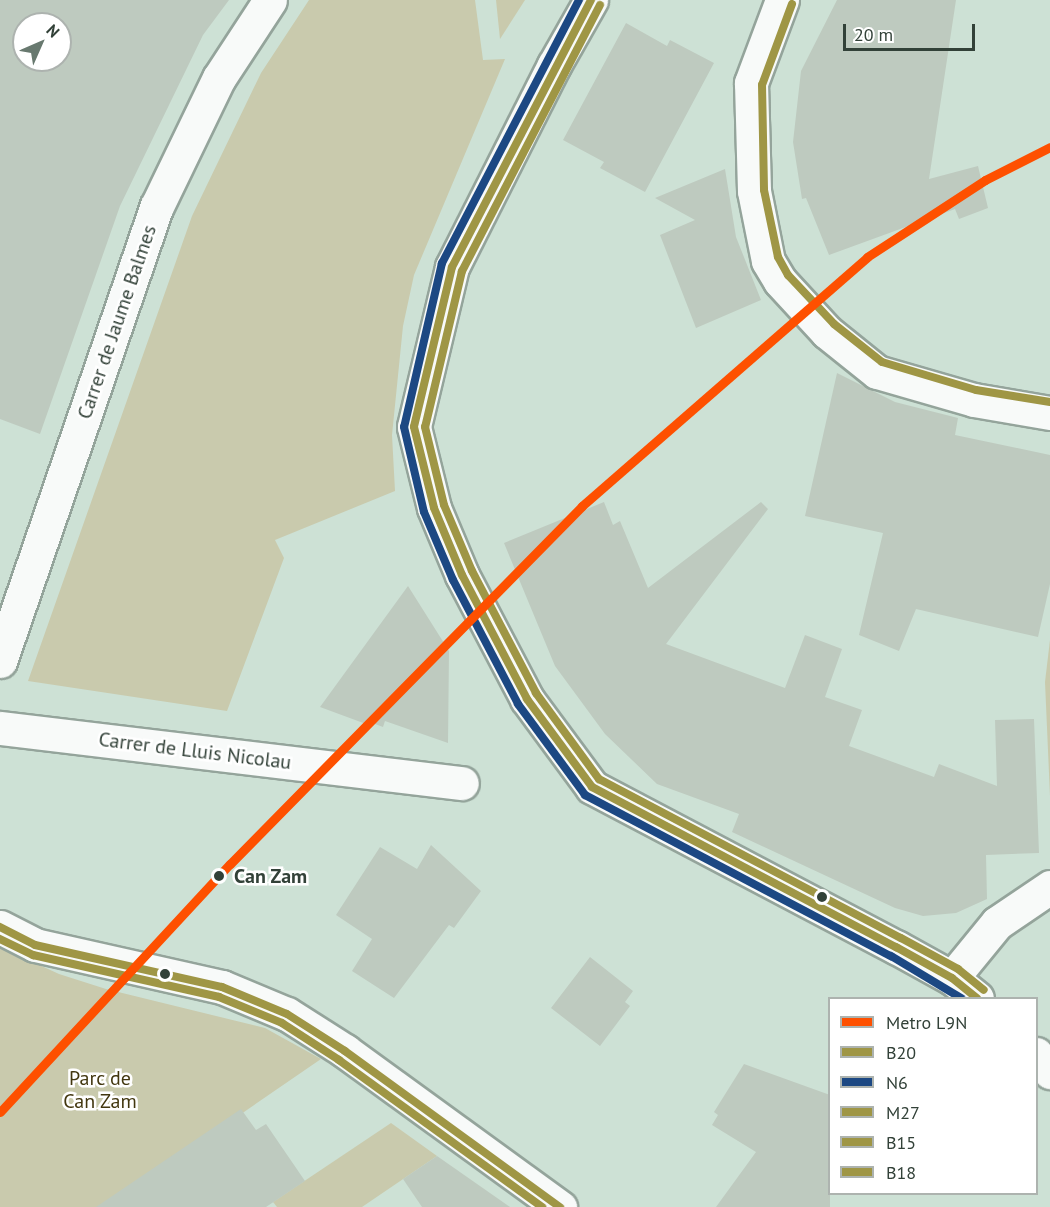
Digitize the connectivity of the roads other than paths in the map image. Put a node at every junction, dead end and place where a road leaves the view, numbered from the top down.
1 (270, 0) edge
2 (591, 0) edge
3 (782, 0) edge
4 (1050, 412) edge
5 (0, 661) edge
6 (0, 728) edge
7 (462, 783) dead end
8 (1050, 887) edge
9 (0, 927) edge
10 (952, 978) junction
11 (975, 997) edge
12 (1038, 1057) edge
13 (1050, 1072) edge
14 (560, 1207) edge

1 - 5 street, Carrer de Jaume Balmes
2 - 10 street
3 - 4 street
6 - 7 street, Carrer de Lluis Nicolau
8 - 10 street
9 - 14 street
10 - 11 street
12 - 13 street

